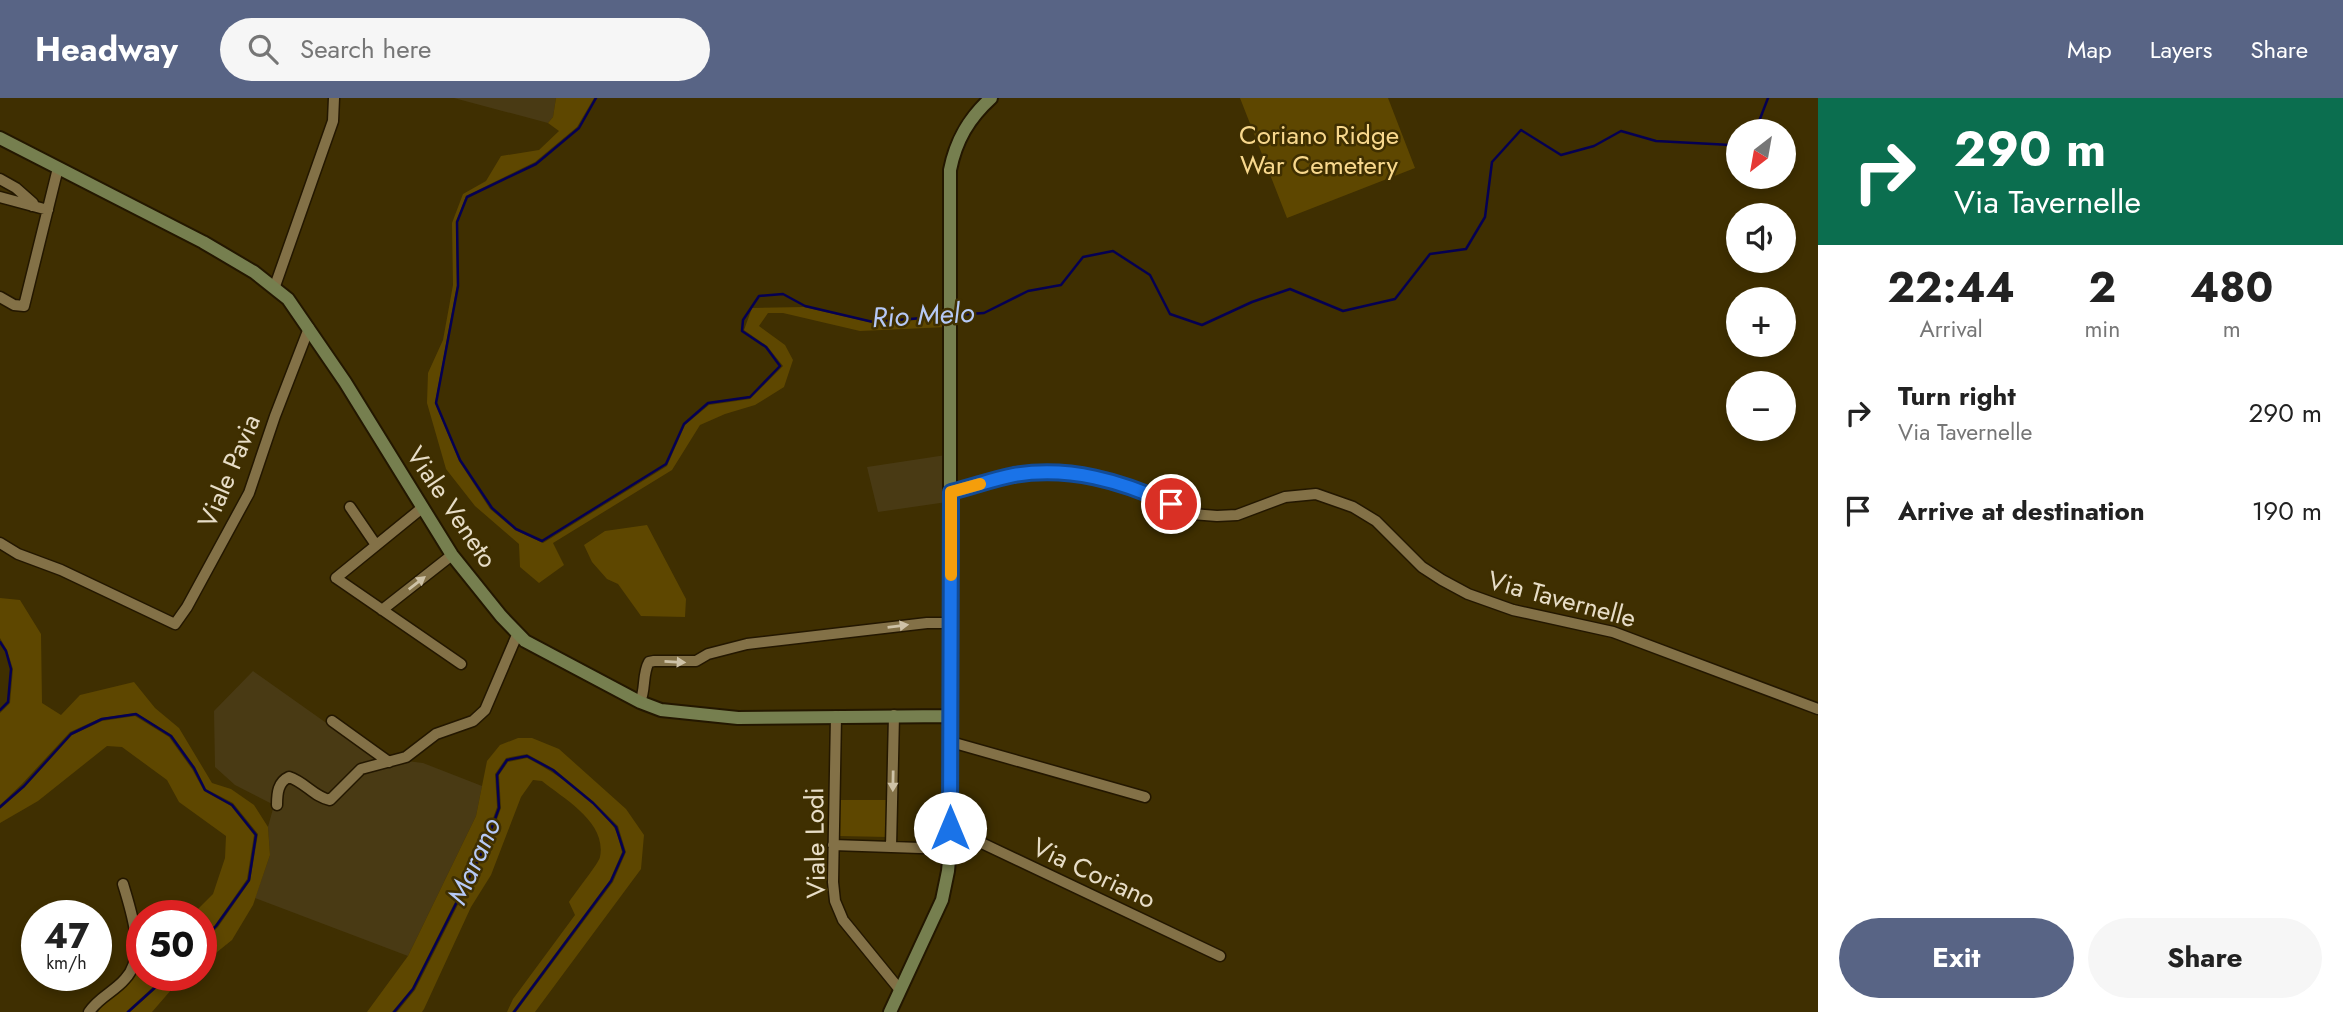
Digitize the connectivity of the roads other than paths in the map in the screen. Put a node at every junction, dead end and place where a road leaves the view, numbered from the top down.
1 (334, 98) edge
2 (991, 98) edge
3 (0, 138) edge
4 (58, 168) junction
5 (0, 179) edge
6 (0, 197) edge
7 (32, 206) junction
8 (47, 210) junction
9 (275, 286) junction
10 (0, 297) edge
11 (309, 328) junction
12 (951, 492) junction
13 (350, 507) dead end
14 (422, 508) junction
15 (0, 543) edge
16 (376, 545) junction
17 (452, 555) junction
18 (382, 610) junction
19 (951, 623) junction
20 (517, 635) junction
21 (461, 664) dead end
22 (640, 702) junction
23 (1818, 709) edge
24 (894, 715) junction
25 (836, 716) junction
26 (951, 716) junction
27 (332, 721) dead end
28 (951, 742) junction
29 (389, 762) junction
30 (1145, 797) dead end
31 (277, 805) dead end
32 (950, 828) junction
33 (833, 845) junction
34 (891, 847) junction
35 (950, 849) junction
36 (123, 884) dead end
37 (1220, 956) dead end
38 (900, 990) junction
39 (89, 1012) edge
40 (890, 1012) edge

1 - 9 street
2 - 12 main road
3 - 4 main road, Viale Veneto
4 - 8 street
4 - 9 main road, Viale Veneto
5 - 7 street
6 - 7 street
7 - 8 street
8 - 10 street
9 - 11 main road, Viale Veneto
11 - 14 main road, Viale Veneto
11 - 15 street, Viale Pavia
12 - 19 main road
12 - 23 street, Via Tavernelle
13 - 16 street
14 - 16 street
14 - 17 main road, Viale Veneto
16 - 18 street
18 -> 17 street
17 - 20 main road, Viale Veneto
18 - 21 street
22 -> 19 street
19 - 26 main road
20 - 22 main road, Viale Veneto
20 - 29 street
22 - 25 main road, Viale Veneto
24 - 25 main road, Viale Veneto
24 - 26 main road, Viale Veneto
24 -> 34 street
25 - 33 street, Viale Lodi
26 - 28 main road
27 - 29 street
28 - 30 street
28 - 32 main road
29 - 31 street
32 - 35 main road
32 - 37 street, Via Coriano
33 - 34 street
33 - 38 street, Viale Lodi
34 - 35 street
35 - 38 main road
36 - 39 street
38 - 40 main road

